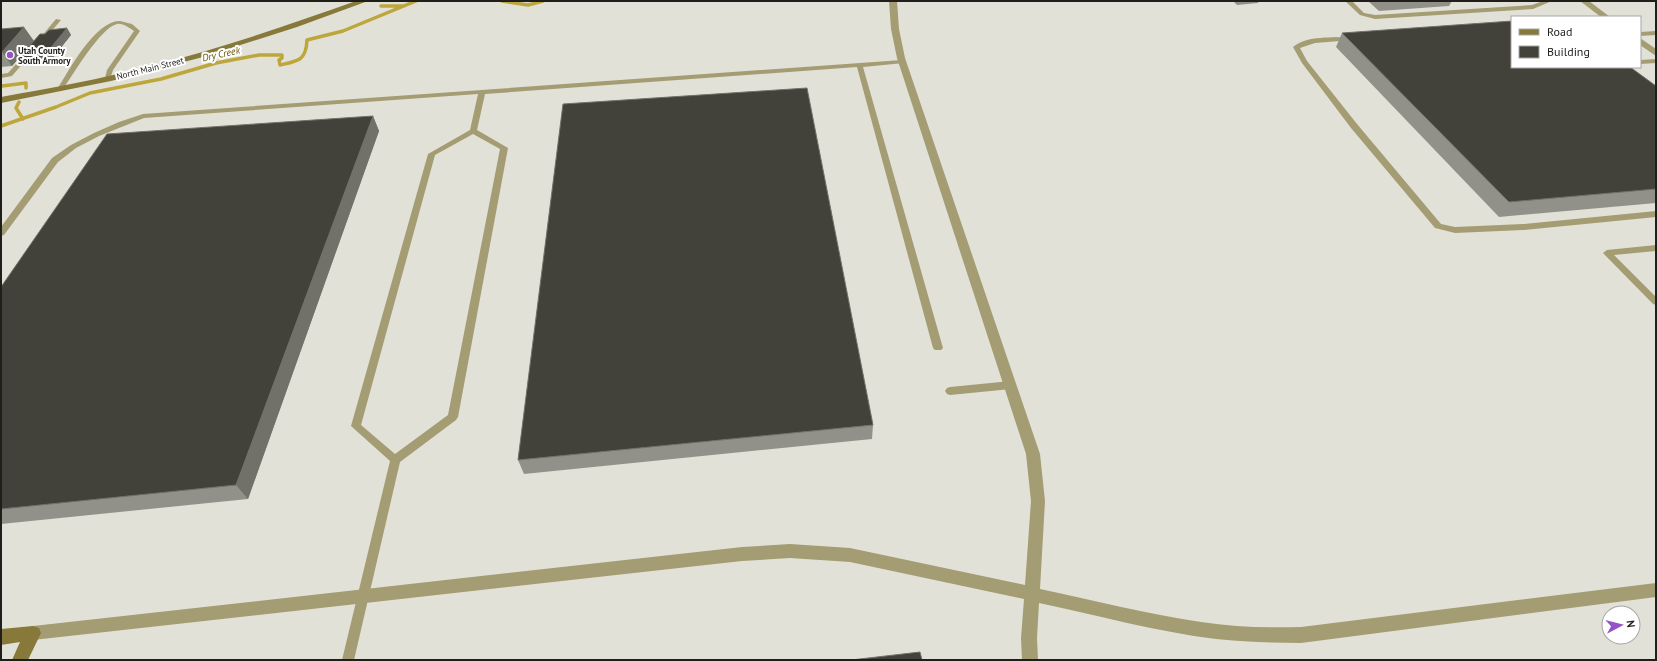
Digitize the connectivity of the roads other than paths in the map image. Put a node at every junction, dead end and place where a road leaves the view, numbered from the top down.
1 (364, 1) edge
2 (893, 1) edge
3 (1348, 1) edge
4 (1549, 1) edge
5 (1584, 1) edge
6 (1605, 16) edge
7 (58, 20) dead end
8 (1656, 33) edge
9 (1641, 34) edge
10 (1357, 38) edge
11 (1641, 42) edge
12 (38, 43) edge
13 (33, 48) edge
14 (1656, 53) edge
15 (1656, 61) edge
16 (902, 62) junction
17 (1641, 62) edge
18 (860, 66) junction
19 (1, 76) edge
20 (108, 78) junction
21 (62, 88) junction
22 (482, 92) junction
23 (1, 100) edge
24 (473, 130) junction
25 (1656, 214) edge
26 (1, 233) edge
27 (1656, 248) edge
28 (1656, 302) edge
29 (938, 348) dead end
30 (1011, 386) junction
31 (950, 391) dead end
32 (395, 460) junction
33 (1656, 590) edge
34 (1032, 594) junction
35 (363, 596) junction
36 (33, 633) junction
37 (1, 637) edge
38 (20, 660) edge
39 (348, 660) edge
40 (1030, 660) edge

1 - 20 street, North Main Street
2 - 16 street
3 - 4 lane
5 - 6 street
7 - 12 lane
8 - 9 lane
10 - 25 lane
11 - 14 street
13 - 19 lane
15 - 17 lane
16 - 18 lane
16 - 30 street
18 - 22 lane
18 - 29 lane
20 - 21 street, North Main Street
20 - 21 lane
21 - 23 street, North Main Street
22 - 24 lane
22 - 26 lane
24 - 32 lane
24 - 32 lane
27 - 28 lane
30 - 31 lane
30 - 34 street
32 - 35 lane
33 - 34 street
34 - 35 street
34 - 40 street
35 - 36 street
35 - 39 lane
36 - 37 street
36 - 38 street

